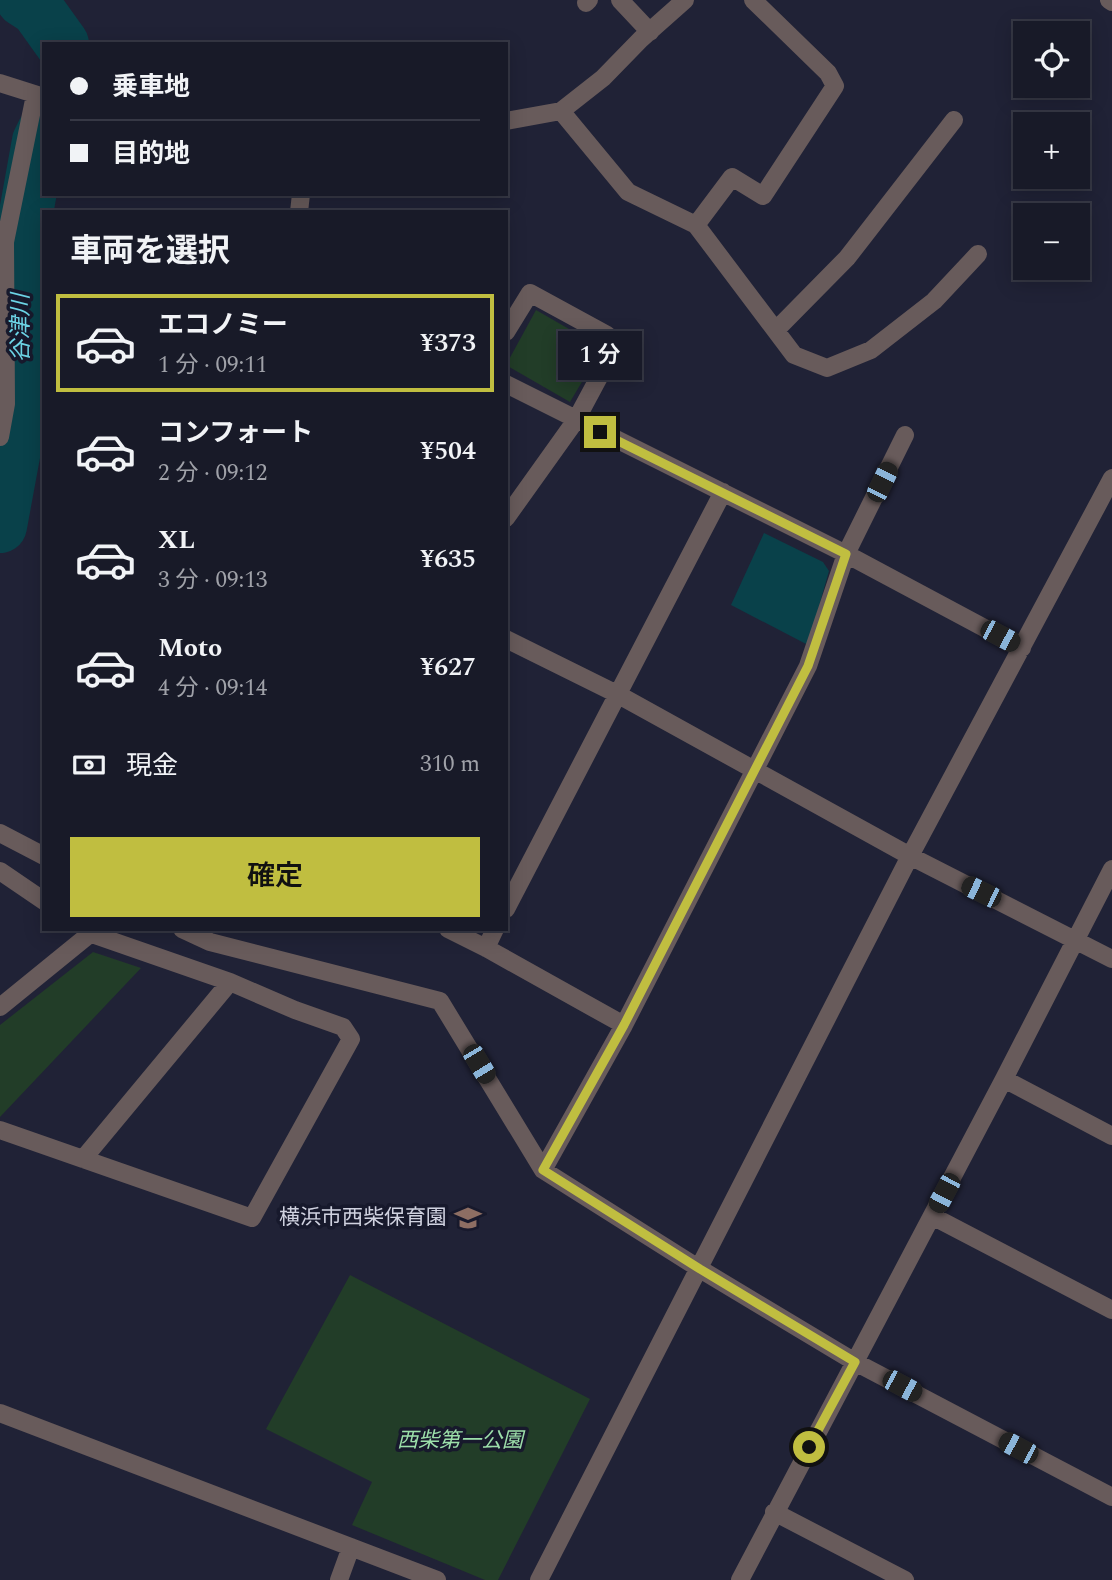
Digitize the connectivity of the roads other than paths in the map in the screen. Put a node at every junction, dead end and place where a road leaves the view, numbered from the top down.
1 (620, 0) edge
2 (685, 0) edge
3 (753, 0) edge
4 (650, 32) junction
5 (0, 83) edge
6 (39, 96) edge
7 (561, 111) junction
8 (954, 120) dead end
9 (508, 121) edge
10 (696, 225) junction
11 (978, 254) dead end
12 (508, 329) edge
13 (777, 329) junction
14 (508, 385) edge
15 (576, 420) junction
16 (905, 435) dead end
17 (0, 437) edge
18 (1112, 478) edge
19 (723, 492) junction
20 (508, 514) edge
21 (846, 554) junction
22 (508, 640) edge
23 (1022, 648) junction
24 (617, 694) junction
25 (754, 770) junction
26 (0, 833) edge
27 (42, 855) edge
28 (910, 856) junction
29 (1112, 869) edge
30 (0, 871) edge
31 (42, 900) edge
32 (508, 905) edge
33 (91, 931) edge
34 (190, 931) edge
35 (452, 931) edge
36 (494, 931) edge
37 (211, 936) edge
38 (1075, 939) junction
39 (486, 948) junction
40 (1112, 959) edge
41 (230, 982) junction
42 (0, 1007) edge
43 (624, 1025) junction
44 (1004, 1079) junction
45 (0, 1130) edge
46 (1112, 1136) edge
47 (83, 1159) junction
48 (543, 1170) junction
49 (932, 1216) junction
50 (700, 1269) junction
51 (1112, 1310) edge
52 (855, 1362) junction
53 (0, 1413) edge
54 (1112, 1497) edge
55 (774, 1511) junction
56 (351, 1547) junction
57 (338, 1580) edge
58 (437, 1580) edge
59 (539, 1580) edge
60 (740, 1580) edge
61 (905, 1580) edge

1 - 4 street
2 - 4 street
3 - 10 street
4 - 7 street
5 - 6 street
6 - 17 street
7 - 9 street
7 - 10 street
8 - 13 street
10 - 13 street
11 - 13 street
12 - 15 street
14 - 15 street
15 - 19 street
15 - 20 street
16 - 21 street
18 - 23 street
19 - 21 street
19 - 24 street
21 - 23 street
21 - 25 street
22 - 24 street
23 - 28 street
24 - 25 street
24 - 32 street
25 - 28 street
25 - 43 street
26 - 27 street
28 - 38 street
28 - 50 street
29 - 38 street
30 - 31 street
33 - 41 street
33 - 42 street
34 - 37 street
35 - 39 street
36 - 39 street
37 - 48 street
38 - 40 street
38 - 44 street
39 - 43 street
41 - 47 street
41 - 47 street
43 - 48 street
44 - 46 street
44 - 49 street
45 - 47 street
48 - 50 street
49 - 51 street
49 - 52 street
50 - 52 street
50 - 59 street
52 - 54 street
52 - 55 street
53 - 56 street
55 - 60 street
55 - 61 street
56 - 57 street
56 - 58 street

